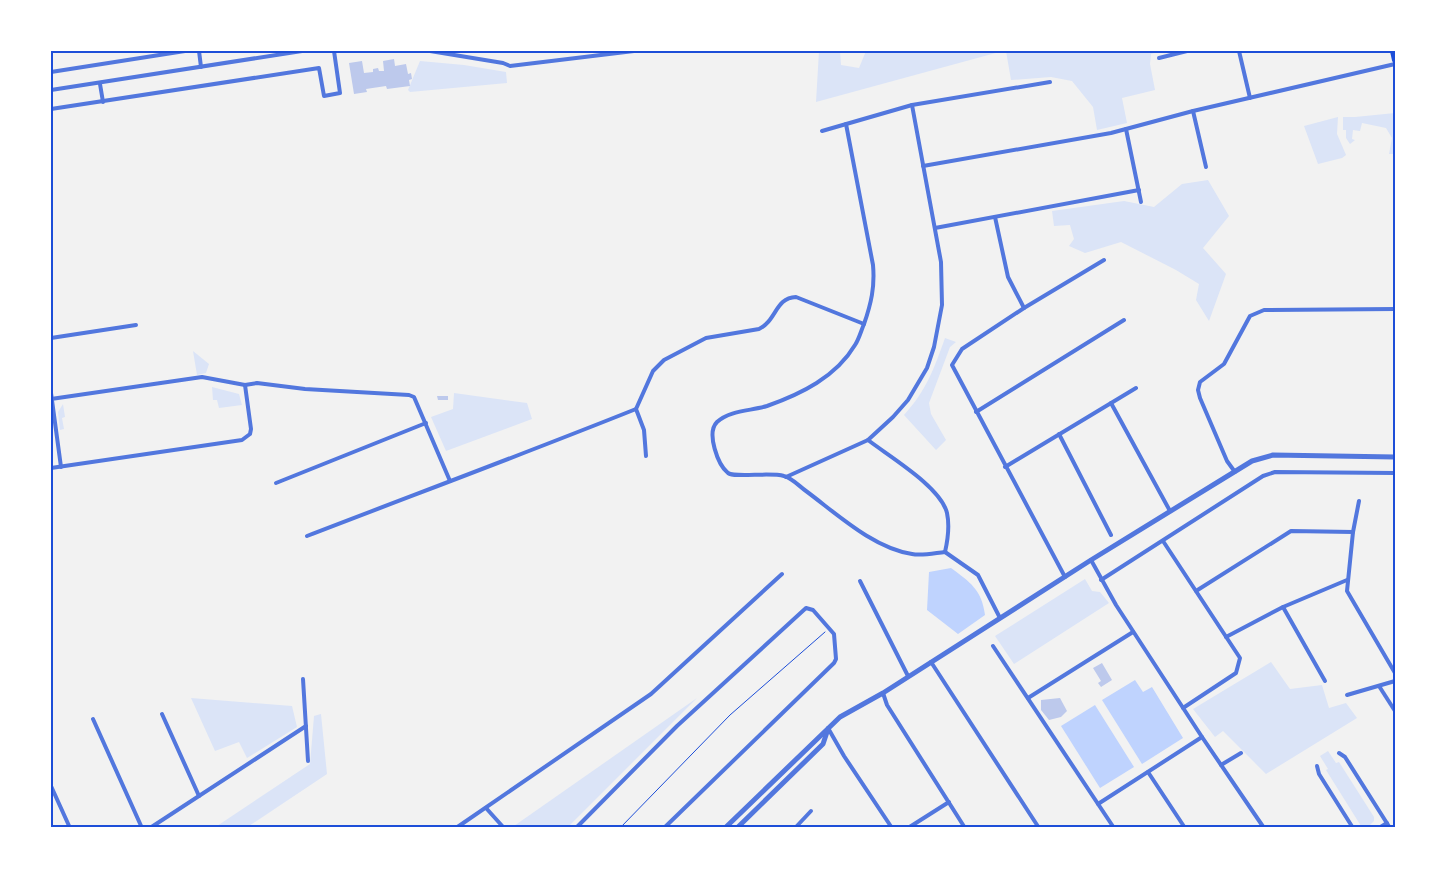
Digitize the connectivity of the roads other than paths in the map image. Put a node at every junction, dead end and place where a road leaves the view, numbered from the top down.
1 (185, 51) edge
2 (199, 51) edge
3 (302, 51) edge
4 (334, 51) edge
5 (430, 51) edge
6 (634, 51) edge
7 (1187, 51) edge
8 (1240, 51) edge
9 (1393, 51) edge
10 (1159, 58) dead end
11 (1395, 60) edge
12 (1395, 64) edge
13 (201, 67) junction
14 (51, 72) edge
15 (1050, 82) dead end
16 (100, 84) junction
17 (51, 90) edge
18 (1250, 98) junction
19 (103, 102) junction
20 (912, 106) junction
21 (51, 109) edge
22 (1193, 111) junction
23 (846, 124) junction
24 (1126, 129) junction
25 (822, 131) dead end
26 (923, 166) junction
27 (1206, 167) dead end
28 (1139, 190) junction
29 (1141, 202) dead end
30 (995, 217) junction
31 (935, 228) junction
32 (1104, 260) dead end
33 (1024, 308) junction
34 (1395, 310) edge
35 (1124, 320) dead end
36 (864, 324) junction
37 (136, 325) dead end
38 (51, 338) edge
39 (245, 385) junction
40 (1136, 388) dead end
41 (51, 393) edge
42 (52, 399) edge
43 (1111, 403) junction
44 (636, 409) junction
45 (976, 412) junction
46 (426, 422) junction
47 (1059, 434) junction
48 (868, 440) junction
49 (646, 456) dead end
50 (1395, 457) edge
51 (62, 467) junction
52 (1005, 467) junction
53 (51, 468) edge
54 (1235, 472) junction
55 (1395, 473) edge
56 (786, 477) junction
57 (450, 480) junction
58 (276, 483) dead end
59 (1359, 501) dead end
60 (1170, 511) junction
61 (1353, 532) junction
62 (1111, 535) dead end
63 (307, 536) dead end
64 (1163, 541) junction
65 (945, 552) junction
66 (1091, 560) junction
67 (782, 574) dead end
68 (1065, 577) junction
69 (1101, 580) junction
70 (1348, 580) junction
71 (860, 581) dead end
72 (1196, 591) junction
73 (1283, 607) junction
74 (1000, 618) junction
75 (1133, 632) junction
76 (1226, 637) junction
77 (993, 646) dead end
78 (931, 662) junction
79 (1395, 673) edge
80 (908, 676) junction
81 (303, 679) dead end
82 (1325, 681) dead end
83 (1395, 682) edge
84 (1379, 686) junction
85 (883, 693) junction
86 (1347, 695) dead end
87 (1028, 698) junction
88 (1183, 708) junction
89 (1395, 711) edge
90 (162, 714) dead end
91 (93, 719) dead end
92 (306, 726) junction
93 (828, 728) junction
94 (1202, 737) junction
95 (1241, 753) dead end
96 (1338, 753) dead end
97 (308, 761) dead end
98 (1221, 765) junction
99 (1317, 766) dead end
100 (1148, 772) junction
101 (51, 786) edge
102 (199, 796) junction
103 (949, 802) junction
104 (1098, 804) junction
105 (486, 808) junction
106 (811, 812) dead end
107 (1387, 823) junction
108 (70, 828) edge
109 (142, 828) edge
110 (150, 828) edge
111 (456, 828) edge
112 (504, 828) edge
113 (576, 828) edge
114 (664, 828) edge
115 (725, 828) edge
116 (737, 828) edge
117 (795, 828) edge
118 (892, 828) edge
119 (908, 828) edge
120 (965, 828) edge
121 (1039, 828) edge
122 (1114, 828) edge
123 (1185, 828) edge
124 (1264, 828) edge
125 (1353, 828) edge
126 (1379, 828) edge
127 (1390, 828) edge

1 - 14 street
2 - 13 street
3 - 13 street
4 - 19 street
5 - 6 street
7 - 10 street
8 - 18 street
9 - 11 main road
12 - 18 street
13 - 16 street
15 - 20 street
16 - 17 street
16 - 19 street
18 - 22 street
19 - 21 street
20 - 23 street
20 - 26 street
22 - 24 street
22 - 27 street
23 - 25 street
23 - 36 street
24 - 26 street
24 - 28 street
26 - 31 street
28 - 29 street
28 - 30 street
30 - 31 street
30 - 33 street
31 - 48 street
32 - 33 street
33 - 45 street
34 - 54 street
35 - 45 street
36 - 44 street
36 - 56 street
37 - 38 street
39 - 42 street
39 - 46 street
39 - 51 street
40 - 43 street
41 - 42 street
42 - 51 street
43 - 47 street
43 - 60 street
44 - 49 street
44 - 57 street
45 - 52 street
46 - 57 street
46 - 58 street
47 - 52 street
47 - 62 street
48 - 56 street
48 - 65 street
50 - 54 street
51 - 53 street
52 - 68 street
54 - 60 street
55 - 64 street
56 - 65 street
57 - 63 street
59 - 61 street
60 - 66 street
61 - 70 street
61 - 72 street
64 - 69 street
64 - 72 street
65 - 74 street
66 - 68 street
66 - 69 street
67 - 105 street
68 - 74 street
69 - 75 street
70 - 73 street
70 - 79 street
71 - 80 street
72 - 76 street
73 - 76 street
73 - 82 street
74 - 78 street
75 - 87 street
75 - 88 street
76 - 88 street
77 - 87 street
78 - 80 street
78 - 121 street
80 - 85 street
81 - 92 street
83 - 84 street
84 - 86 street
84 - 89 street
85 - 93 street
85 - 103 street
87 - 104 street
88 - 94 street
90 - 102 street
91 - 109 street
92 - 97 street
92 - 102 street
93 - 115 street
93 - 116 street
93 - 118 street
94 - 98 street
94 - 100 street
95 - 98 street
96 - 107 street
98 - 124 street
99 - 125 street
100 - 104 street
100 - 123 street
101 - 108 street
102 - 110 street
103 - 119 street
103 - 120 street
104 - 122 street
105 - 111 street
105 - 112 street
106 - 117 street
107 - 126 street
107 - 127 street
113 - 114 street

